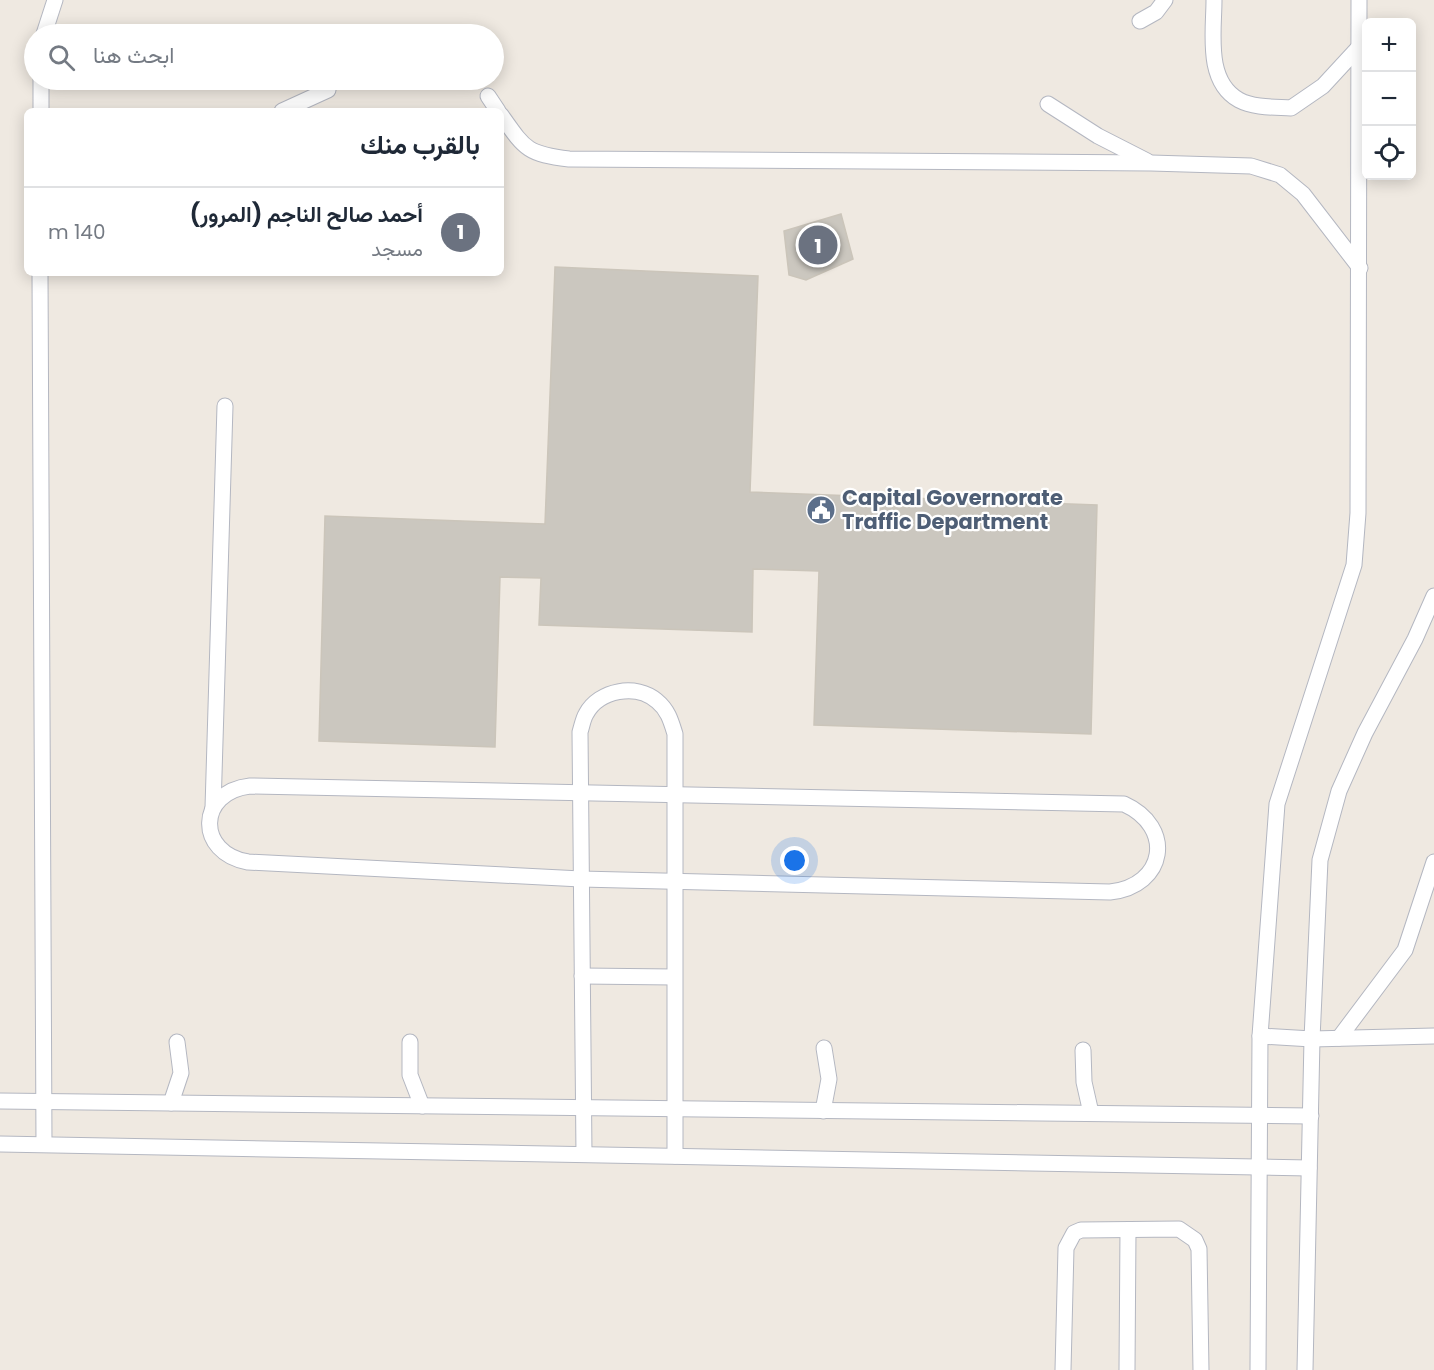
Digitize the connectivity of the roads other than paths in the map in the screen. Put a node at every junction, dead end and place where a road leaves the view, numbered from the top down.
1 (43, 0) edge
2 (55, 0) edge
3 (1165, 0) edge
4 (1214, 0) edge
5 (1359, 0) edge
6 (1140, 21) dead end
7 (43, 24) edge
8 (47, 24) edge
9 (1359, 47) junction
10 (41, 90) edge
11 (328, 90) dead end
12 (488, 96) dead end
13 (1048, 104) dead end
14 (41, 108) edge
15 (289, 108) edge
16 (496, 108) edge
17 (504, 119) edge
18 (1151, 163) junction
19 (1360, 268) junction
20 (40, 276) edge
21 (225, 406) dead end
22 (1434, 596) edge
23 (580, 795) junction
24 (675, 796) junction
25 (213, 808) junction
26 (1434, 862) edge
27 (581, 879) junction
28 (675, 882) junction
29 (582, 976) junction
30 (674, 977) junction
31 (1260, 1036) junction
32 (1434, 1036) edge
33 (1338, 1038) junction
34 (1312, 1039) junction
35 (177, 1042) dead end
36 (410, 1042) dead end
37 (824, 1048) dead end
38 (1083, 1050) dead end
39 (0, 1101) edge
40 (45, 1102) junction
41 (171, 1103) junction
42 (422, 1106) junction
43 (584, 1108) junction
44 (675, 1109) junction
45 (823, 1111) junction
46 (1091, 1113) junction
47 (1260, 1115) junction
48 (1311, 1116) junction
49 (0, 1144) edge
50 (44, 1144) junction
51 (584, 1154) junction
52 (675, 1156) junction
53 (1260, 1167) junction
54 (1310, 1168) junction
55 (1128, 1230) junction
56 (1063, 1370) edge
57 (1127, 1370) edge
58 (1201, 1370) edge
59 (1258, 1370) edge
60 (1305, 1370) edge

1 - 7 lane
2 - 8 lane
3 - 6 lane
4 - 9 lane
5 - 9 lane
9 - 19 lane
10 - 14 lane
11 - 15 lane
12 - 16 lane
13 - 18 lane
17 - 18 lane
18 - 19 lane
19 - 31 lane
20 - 40 lane
21 - 25 lane
22 - 34 lane
23 - 24 lane
23 - 24 lane
23 - 25 lane
23 - 27 lane
24 - 28 lane
24 - 28 lane
25 - 27 lane
26 - 33 lane
27 - 28 lane
27 - 29 lane
28 - 30 lane
29 - 30 lane
29 - 43 lane
30 - 44 lane
31 - 34 lane
31 - 47 lane
32 - 33 lane
33 - 34 lane
34 - 48 lane
35 - 41 lane
36 - 42 lane
37 - 45 lane
38 - 46 lane
39 - 40 lane
40 - 41 lane
40 - 50 lane
41 - 42 lane
42 - 43 lane
43 - 44 lane
43 - 51 lane
44 - 45 lane
44 - 52 lane
45 - 46 lane
46 - 47 lane
47 - 48 lane
47 - 53 lane
48 - 54 lane
49 - 50 lane
50 - 51 lane
51 - 52 lane
52 - 53 lane
53 - 54 lane
53 - 59 lane
54 - 60 lane
55 - 56 lane
55 - 57 lane
55 - 58 lane

